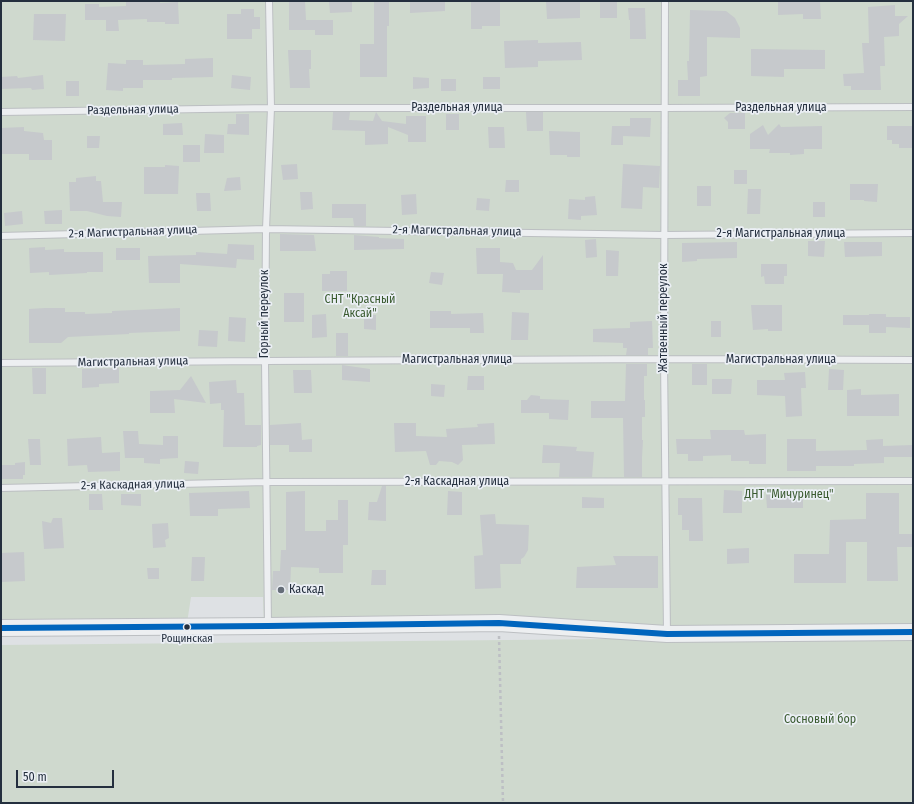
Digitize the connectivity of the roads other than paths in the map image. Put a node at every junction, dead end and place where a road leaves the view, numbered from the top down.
1 (269, 1) edge
2 (665, 1) edge
3 (913, 107) edge
4 (271, 108) junction
5 (664, 108) junction
6 (1, 112) edge
7 (266, 229) junction
8 (913, 233) edge
9 (664, 235) junction
10 (1, 236) edge
11 (664, 359) junction
12 (913, 360) edge
13 (265, 361) junction
14 (1, 363) edge
15 (666, 481) junction
16 (913, 481) edge
17 (267, 482) junction
18 (1, 488) edge
19 (268, 626) junction
20 (1, 628) edge
21 (913, 632) edge
22 (667, 634) junction

1 - 4 lane, Горный переулок
2 - 5 lane, Жатвенный переулок
3 - 5 lane, Раздельная улица
4 - 5 lane, Раздельная улица
4 - 6 lane, Раздельная улица
4 - 7 lane, Горный переулок
5 - 9 lane, Жатвенный переулок
7 - 9 lane, 2-я Магистральная улица
7 - 10 lane, 2-я Магистральная улица
7 - 13 lane, Горный переулок
8 - 9 lane, 2-я Магистральная улица
9 - 11 lane, Жатвенный переулок
11 - 12 lane, Магистральная улица
11 - 13 lane, Магистральная улица
11 - 15 lane, Жатвенный переулок
13 - 14 lane, Магистральная улица
13 - 17 lane, Горный переулок
15 - 16 lane, 2-я Каскадная улица
15 - 17 lane, 2-я Каскадная улица
15 - 22 lane, Жатвенный переулок
17 - 18 lane, 2-я Каскадная улица
17 - 19 lane, Горный переулок
19 - 20 street
19 - 22 street
21 - 22 street

